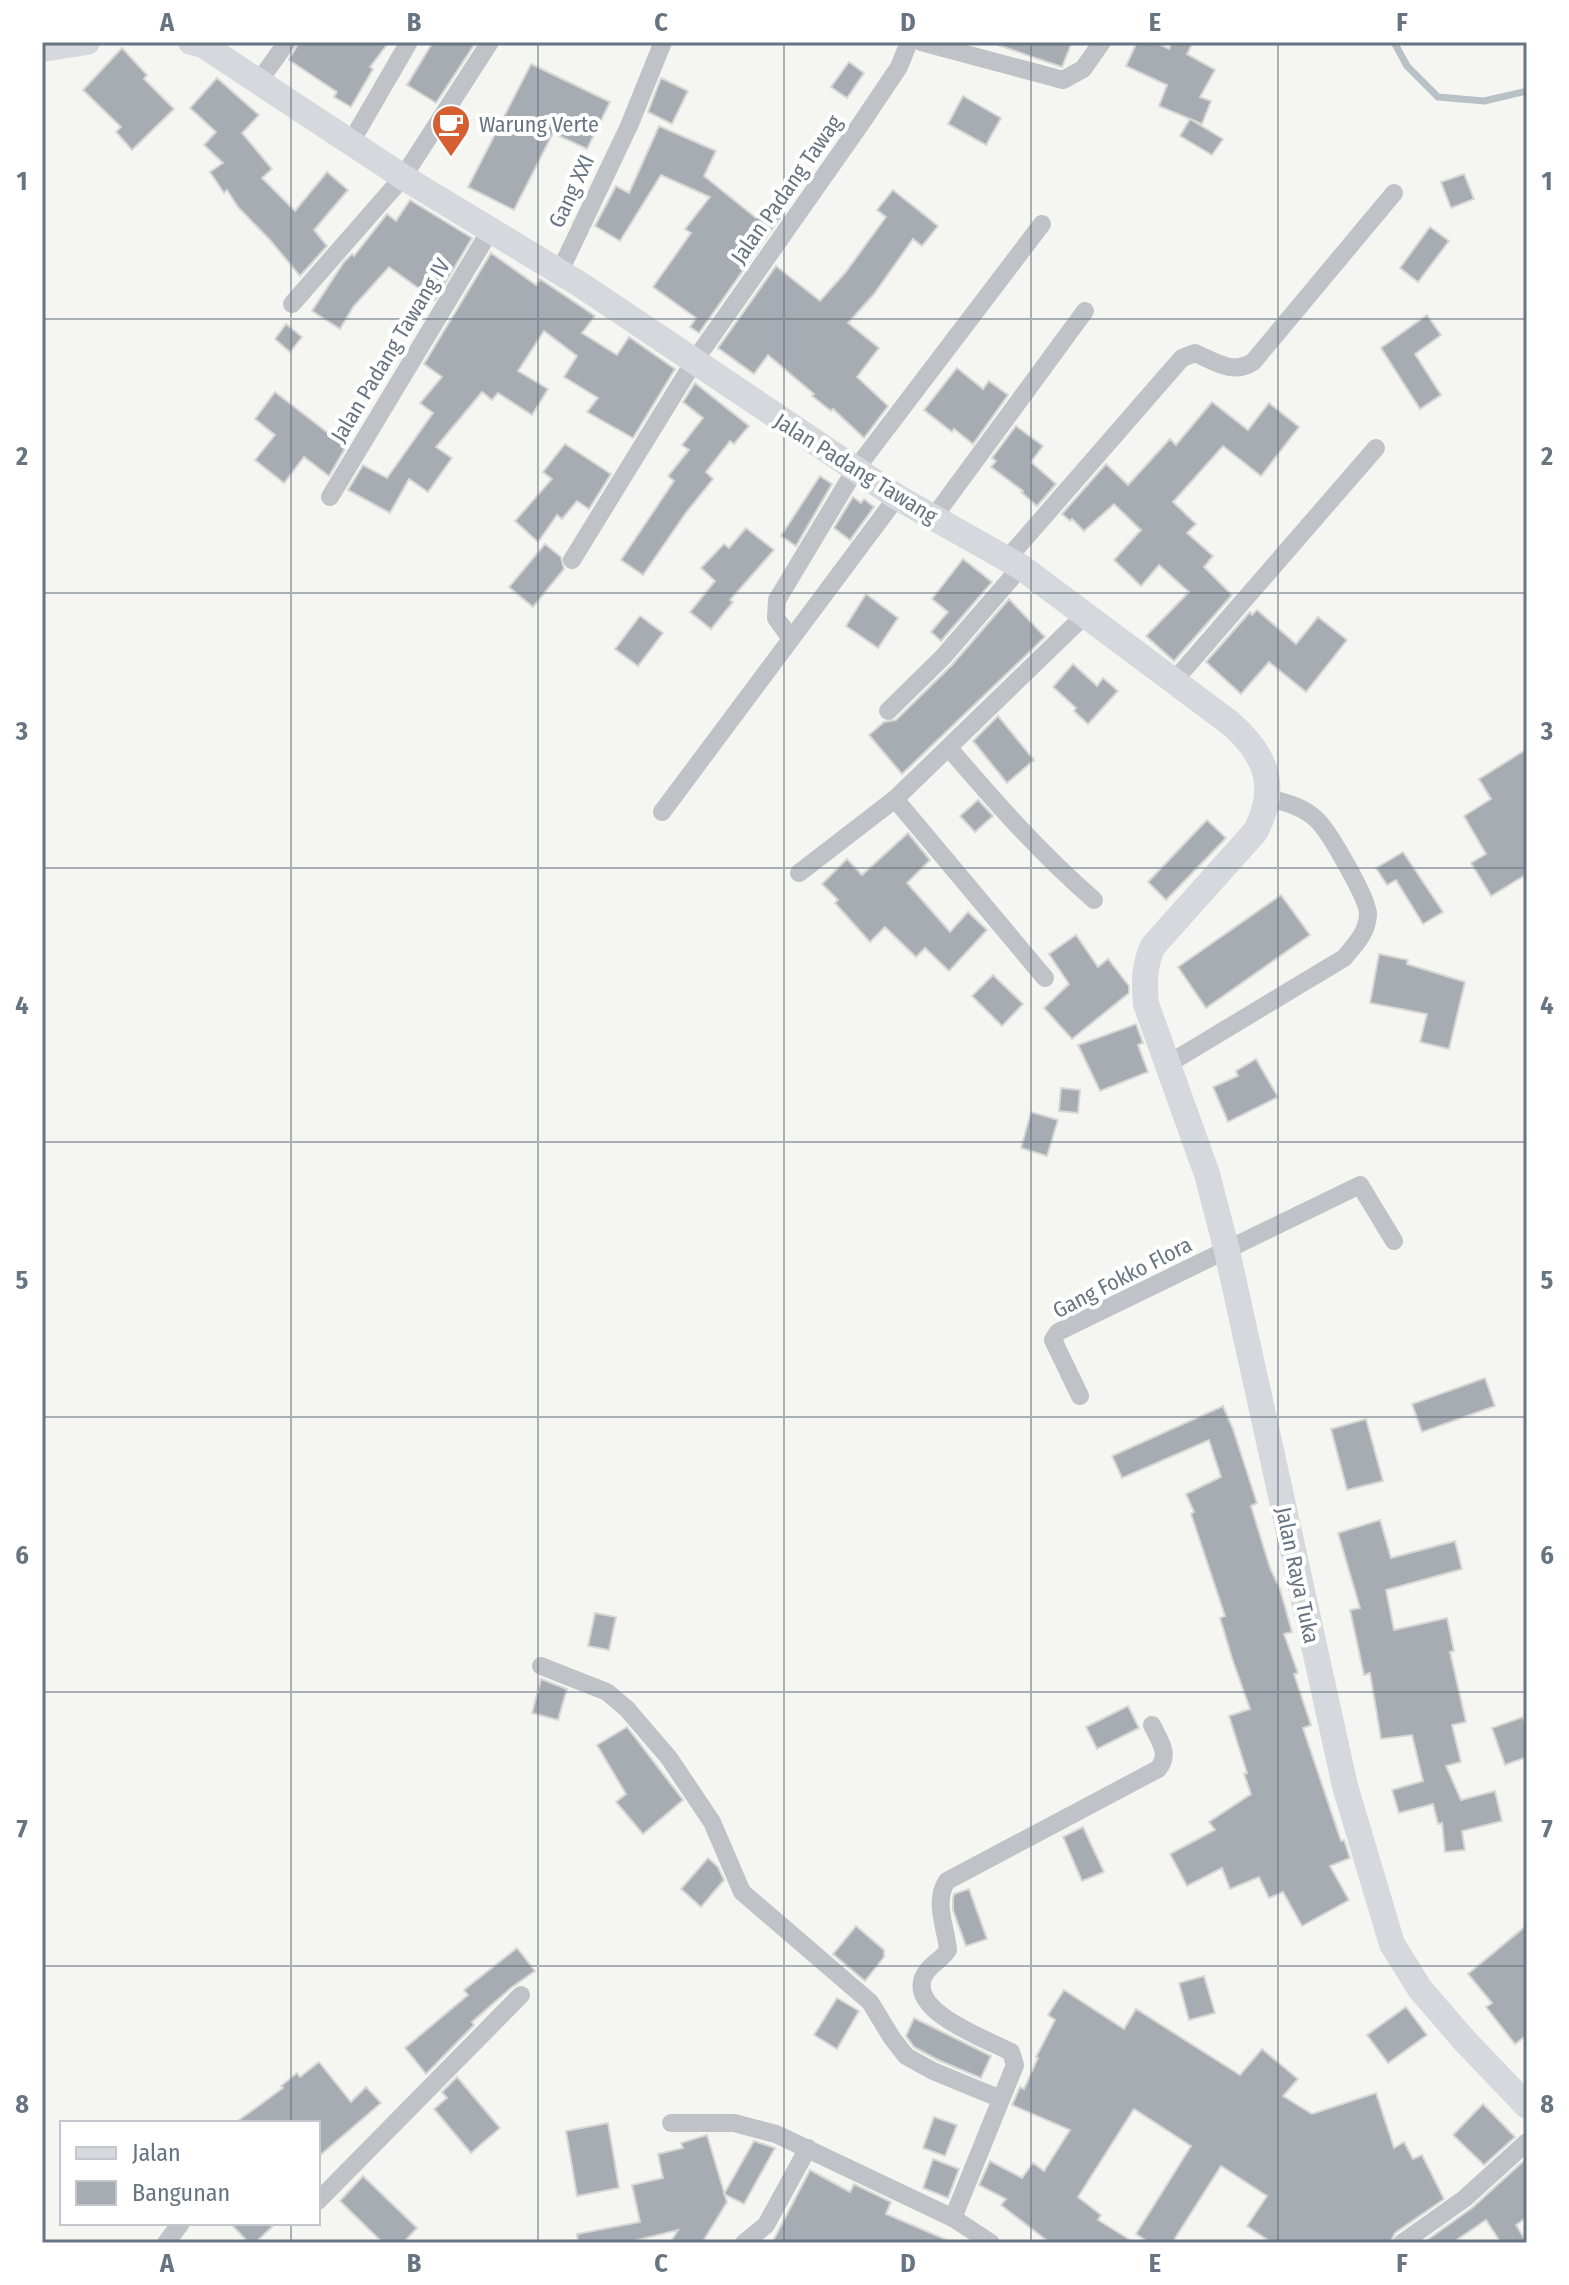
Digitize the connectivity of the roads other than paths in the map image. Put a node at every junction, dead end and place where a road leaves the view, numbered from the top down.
1 (87, 42) edge
2 (287, 42) edge
3 (409, 42) edge
4 (490, 42) edge
5 (663, 42) edge
6 (909, 42) edge
7 (921, 42) edge
8 (1102, 42) edge
9 (200, 43) edge
10 (42, 49) edge
11 (259, 81) junction
12 (351, 142) junction
13 (403, 177) junction
14 (1394, 193) dead end
15 (1042, 224) dead end
16 (491, 229) junction
17 (560, 271) junction
18 (292, 304) dead end
19 (1085, 311) dead end
20 (695, 360) junction
21 (1376, 448) dead end
22 (855, 470) junction
23 (330, 497) dead end
24 (897, 497) junction
25 (933, 518) junction
26 (572, 560) dead end
27 (1014, 563) junction
28 (1085, 615) junction
29 (791, 639) junction
30 (1173, 682) junction
31 (888, 711) dead end
32 (949, 748) junction
33 (1269, 798) junction
34 (895, 799) junction
35 (662, 812) dead end
36 (799, 873) dead end
37 (1094, 900) dead end
38 (1045, 978) dead end
39 (1168, 1064) junction
40 (1394, 1241) dead end
41 (1227, 1251) junction
42 (1080, 1396) dead end
43 (541, 1666) dead end
44 (1152, 1725) dead end
45 (521, 1995) dead end
46 (1001, 2099) junction
47 (1527, 2106) edge
48 (671, 2123) dead end
49 (1527, 2142) edge
50 (808, 2148) junction
51 (320, 2199) edge
52 (953, 2218) junction
53 (180, 2225) edge
54 (166, 2243) edge
55 (744, 2243) edge
56 (991, 2243) edge
57 (1402, 2243) edge

1 - 10 street
2 - 11 street
3 - 12 street
4 - 13 street
5 - 17 street, Gang XXI
6 - 20 street, Jalan Padang Tawag
7 - 8 street
9 - 11 street, Jalan Padang Tawang
11 - 12 street, Jalan Padang Tawang
12 - 13 street, Jalan Padang Tawang
13 - 16 street, Jalan Padang Tawang
13 - 18 street
14 - 27 street
15 - 22 street
16 - 17 street, Jalan Padang Tawang
16 - 23 street, Jalan Padang Tawang IV
17 - 20 street, Jalan Padang Tawang
19 - 25 street
20 - 22 street, Jalan Padang Tawang
20 - 26 street, Jalan Padang Tawag
21 - 30 street
22 - 24 street, Jalan Padang Tawang
22 - 29 street
24 - 25 street, Jalan Padang Tawang
24 - 29 street
25 - 27 street, Jalan Padang Tawang
27 - 28 street, Jalan Padang Tawang
27 - 31 street
28 - 30 street, Jalan Padang Tawang
28 - 32 street
29 - 35 street
30 - 33 street, Jalan Padang Tawang
32 - 34 street
32 - 37 street
33 - 39 street, Jalan Raya Tuka
33 - 39 street
34 - 36 street
34 - 38 street
39 - 41 street, Jalan Raya Tuka
40 - 41 street
41 - 42 street, Gang Fokko Flora
41 - 47 street, Jalan Raya Tuka
43 - 46 street
44 - 46 street
45 - 51 street
46 - 52 street
48 - 50 street
49 - 57 street
50 - 52 street
50 - 55 street
52 - 56 street
53 - 54 street

